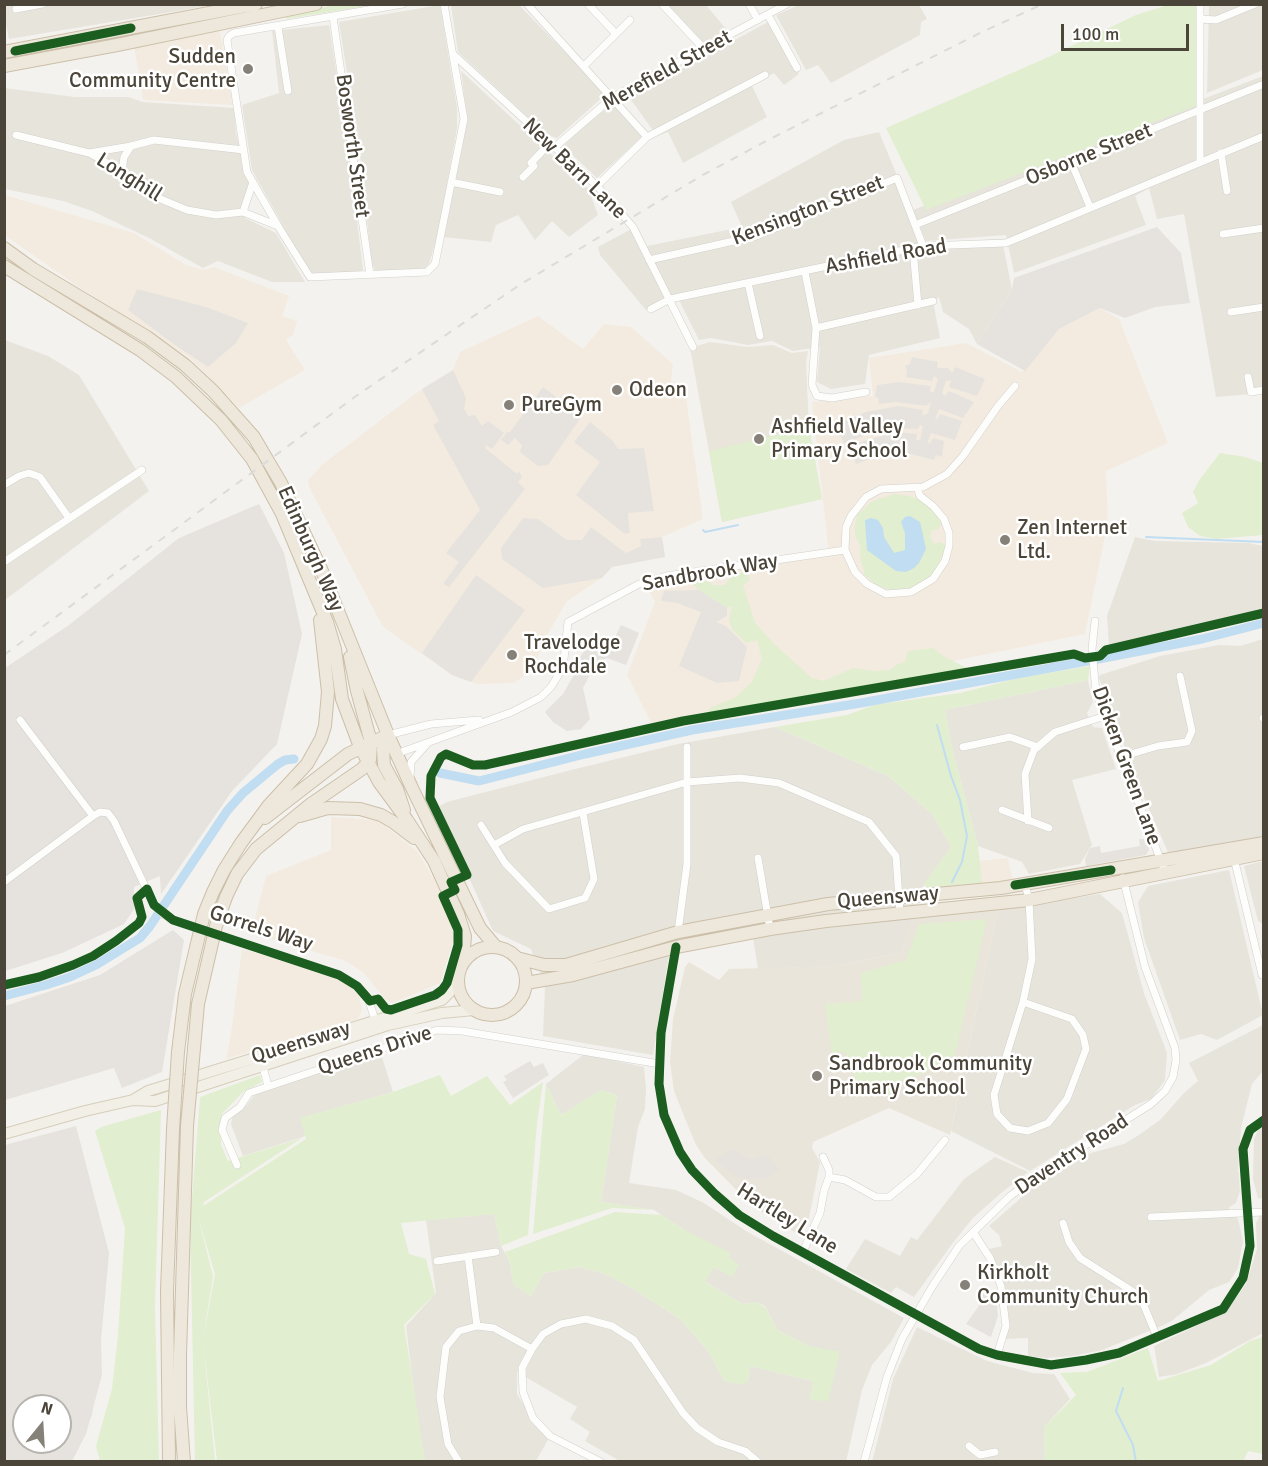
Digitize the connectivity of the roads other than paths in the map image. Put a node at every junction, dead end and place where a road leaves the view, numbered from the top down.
1 (42, 4) edge
2 (255, 4) edge
3 (316, 4) edge
4 (404, 4) edge
5 (444, 4) edge
6 (527, 4) edge
7 (588, 4) edge
8 (662, 4) edge
9 (749, 4) edge
10 (787, 4) edge
11 (1200, 4) edge
12 (1255, 4) edge
13 (16, 9) dead end
14 (768, 15) junction
15 (333, 17) junction
16 (630, 20) dead end
17 (758, 20) junction
18 (1200, 20) junction
19 (278, 27) junction
20 (616, 34) junction
21 (704, 49) junction
22 (4, 52) edge
23 (454, 55) junction
24 (4, 66) edge
25 (584, 66) junction
26 (797, 68) dead end
27 (765, 75) dead end
28 (1263, 84) edge
29 (288, 91) dead end
30 (613, 97) junction
31 (1200, 109) junction
32 (16, 135) dead end
33 (1263, 136) edge
34 (647, 137) junction
35 (553, 145) junction
36 (131, 146) junction
37 (244, 150) junction
38 (89, 153) junction
39 (1221, 153) junction
40 (1071, 162) junction
41 (1200, 162) junction
42 (122, 171) junction
43 (523, 177) dead end
44 (253, 182) junction
45 (451, 182) junction
46 (597, 186) junction
47 (1227, 191) dead end
48 (500, 192) dead end
49 (1090, 207) junction
50 (243, 212) junction
51 (915, 225) junction
52 (278, 226) junction
53 (1263, 228) edge
54 (1223, 234) dead end
55 (923, 246) junction
56 (4, 248) edge
57 (913, 249) junction
58 (649, 260) junction
59 (4, 266) edge
60 (805, 272) junction
61 (370, 275) junction
62 (748, 283) junction
63 (670, 299) junction
64 (933, 301) dead end
65 (918, 305) junction
66 (1263, 308) edge
67 (651, 309) dead end
68 (1231, 312) dead end
69 (816, 328) junction
70 (760, 336) dead end
71 (693, 347) dead end
72 (1248, 376) dead end
73 (1016, 386) dead end
74 (1263, 390) edge
75 (866, 392) dead end
76 (142, 470) dead end
77 (4, 485) edge
78 (917, 487) junction
79 (69, 519) junction
80 (845, 550) junction
81 (4, 562) edge
82 (313, 587) junction
83 (1095, 621) dead end
84 (345, 629) junction
85 (1180, 676) dead end
86 (1105, 716) junction
87 (20, 720) dead end
88 (487, 720) junction
89 (388, 735) junction
90 (431, 741) junction
91 (365, 745) junction
92 (687, 747) dead end
93 (963, 747) dead end
94 (1038, 747) junction
95 (396, 754) junction
96 (1121, 757) junction
97 (384, 758) junction
98 (367, 764) junction
99 (687, 782) junction
100 (412, 788) junction
101 (1002, 810) dead end
102 (583, 813) junction
103 (93, 816) junction
104 (291, 820) junction
105 (407, 820) junction
106 (1028, 820) junction
107 (480, 825) dead end
108 (1049, 828) dead end
109 (250, 831) junction
110 (1263, 843) edge
111 (494, 845) junction
112 (1263, 853) edge
113 (1233, 854) junction
114 (758, 858) dead end
115 (434, 861) junction
116 (1163, 868) junction
117 (1123, 874) junction
118 (4, 882) edge
119 (1025, 884) junction
120 (899, 897) junction
121 (1029, 900) junction
122 (900, 913) junction
123 (767, 915) junction
124 (770, 929) junction
125 (678, 932) junction
126 (1263, 938) edge
127 (1253, 940) junction
128 (496, 947) junction
129 (676, 947) junction
130 (517, 958) junction
131 (461, 968) junction
132 (1262, 975) dead end
133 (526, 983) junction
134 (1023, 1002) junction
135 (474, 1010) junction
136 (376, 1024) junction
137 (261, 1061) junction
138 (660, 1064) junction
139 (268, 1086) junction
140 (1263, 1120) edge
141 (4, 1134) edge
142 (945, 1140) dead end
143 (823, 1157) dead end
144 (237, 1165) dead end
145 (829, 1177) junction
146 (1248, 1212) junction
147 (1263, 1212) edge
148 (1150, 1217) dead end
149 (1063, 1223) dead end
150 (973, 1232) junction
151 (496, 1252) dead end
152 (803, 1252) junction
153 (468, 1256) junction
154 (437, 1261) dead end
155 (916, 1313) junction
156 (477, 1326) junction
157 (1156, 1337) junction
158 (532, 1348) junction
159 (997, 1355) junction
160 (969, 1446) dead end
161 (995, 1452) dead end
162 (980, 1458) edge
163 (169, 1461) edge
164 (184, 1461) edge
165 (459, 1461) edge
166 (601, 1461) edge
167 (758, 1461) edge
168 (864, 1461) edge

1 - 13 street
2 - 22 highway
3 - 24 highway
4 - 15 street
5 - 23 street
6 - 25 street
7 - 20 street
8 - 21 street
9 - 17 street
10 - 14 street, Merefield Street
11 - 18 street
12 - 18 street
14 - 17 street, Merefield Street
14 - 26 street
15 - 19 street
15 - 61 street, Bosworth Street
16 - 20 street
17 - 21 street, Merefield Street
18 - 31 street
19 - 29 street
19 - 37 street
20 - 25 street
21 - 30 street, Merefield Street
23 - 35 street, New Barn Lane
23 - 45 street
25 - 30 street
27 - 34 street
28 - 31 street, Osborne Street
30 - 34 street
30 - 35 street, Merefield Street
31 - 40 street, Osborne Street
31 - 41 street
32 - 38 street, Longhill
33 - 39 street, Ashfield Road
34 - 46 street
35 - 43 street, Merefield Street
35 - 46 street, New Barn Lane
36 - 37 street
36 - 38 street
36 - 42 street
37 - 44 street
38 - 42 street, Longhill
39 - 41 street, Ashfield Road
39 - 47 street
40 - 49 street
40 - 51 street, Osborne Street
41 - 49 street, Ashfield Road
42 - 50 street, Longhill
44 - 50 street
44 - 52 street
45 - 48 street
45 - 61 street
46 - 58 street, New Barn Lane
49 - 55 street, Ashfield Road
50 - 52 street
51 - 55 street
51 - 58 street, Kensington Street
52 - 61 street
53 - 54 street
55 - 57 street, Ashfield Road
56 - 84 highway, Edinburgh Way
57 - 60 street, Ashfield Road
57 - 65 street
58 - 63 street, New Barn Lane
59 - 82 highway, Edinburgh Way
60 - 62 street, Ashfield Road
60 - 69 street
62 - 63 street, Ashfield Road
62 - 70 street
63 - 67 street, Ashfield Road
63 - 71 street, New Barn Lane
64 - 65 street
65 - 69 street
66 - 68 street
69 - 75 street
72 - 74 street
73 - 78 street
76 - 79 street
77 - 79 street
78 - 80 street
78 - 80 street
79 - 81 street
80 - 88 street, Sandbrook Way
82 - 91 highway, Edinburgh Way
82 - 109 highway
83 - 86 street, Dicken Green Lane
84 - 89 highway, Edinburgh Way
84 - 91 highway
85 - 96 street
86 - 94 street
86 - 96 street, Dicken Green Lane
87 - 103 street
88 - 89 street
88 - 90 street, Sandbrook Way
89 - 91 highway
89 - 95 highway, Edinburgh Way
89 - 97 highway
90 - 95 street, Sandbrook Way
90 - 100 street, Sandbrook Way
91 - 98 highway, Edinburgh Way
91 - 109 highway
92 - 99 street
93 - 94 street
94 - 106 street
95 - 97 highway
95 - 100 highway, Edinburgh Way
96 - 116 street, Dicken Green Lane
97 - 98 highway
97 - 105 highway
98 - 104 highway
98 - 105 highway, Edinburgh Way
99 - 102 street
99 - 120 street
99 - 125 street
100 - 128 highway, Edinburgh Way
101 - 106 street
102 - 111 street
102 - 111 street
103 - 118 street
103 - 136 street, Gorrels Way
104 - 115 highway
104 - 164 highway, bridge
105 - 115 highway, Edinburgh Way
106 - 108 street
107 - 111 street
109 - 163 highway, bridge
110 - 113 highway, Queensway
112 - 113 highway, Queensway
113 - 116 highway, Queensway
113 - 127 street
114 - 123 street
115 - 131 highway, Edinburgh Way
116 - 117 highway, Queensway
117 - 119 highway, Queensway
117 - 121 highway, Queensway
117 - 150 street, Daventry Road
119 - 120 highway, Queensway
119 - 121 street
120 - 122 street
120 - 123 highway, Queensway
121 - 122 highway, Queensway
121 - 134 street
122 - 124 highway, Queensway
123 - 124 street
123 - 125 highway, Queensway
124 - 129 highway, Queensway
125 - 130 highway, Queensway
126 - 127 street
127 - 132 street
128 - 130 highway
128 - 131 highway
129 - 133 highway, Queensway
129 - 138 street, Hartley Lane
130 - 133 highway
131 - 135 highway
131 - 136 main road, Queensway
133 - 135 highway
134 - 134 street
135 - 136 main road, Queensway
136 - 137 main road, Queensway
137 - 139 street
137 - 141 main road, Queensway
138 - 139 street, Queens Drive
138 - 152 street, Hartley Lane
139 - 144 street, Queens Drive
140 - 146 street, Hartley Lane
142 - 145 street
143 - 145 street
145 - 152 street
146 - 147 street
146 - 148 street
146 - 157 street, Hartley Lane
149 - 157 street
150 - 155 street, Daventry Road
150 - 159 street
151 - 153 street
152 - 155 street, Hartley Lane
153 - 154 street
153 - 156 street
155 - 159 street, Hartley Lane
155 - 168 street, Daventry Road
156 - 158 street
156 - 165 street
157 - 159 street, Hartley Lane
158 - 166 street
158 - 167 street
160 - 162 street
161 - 162 street

